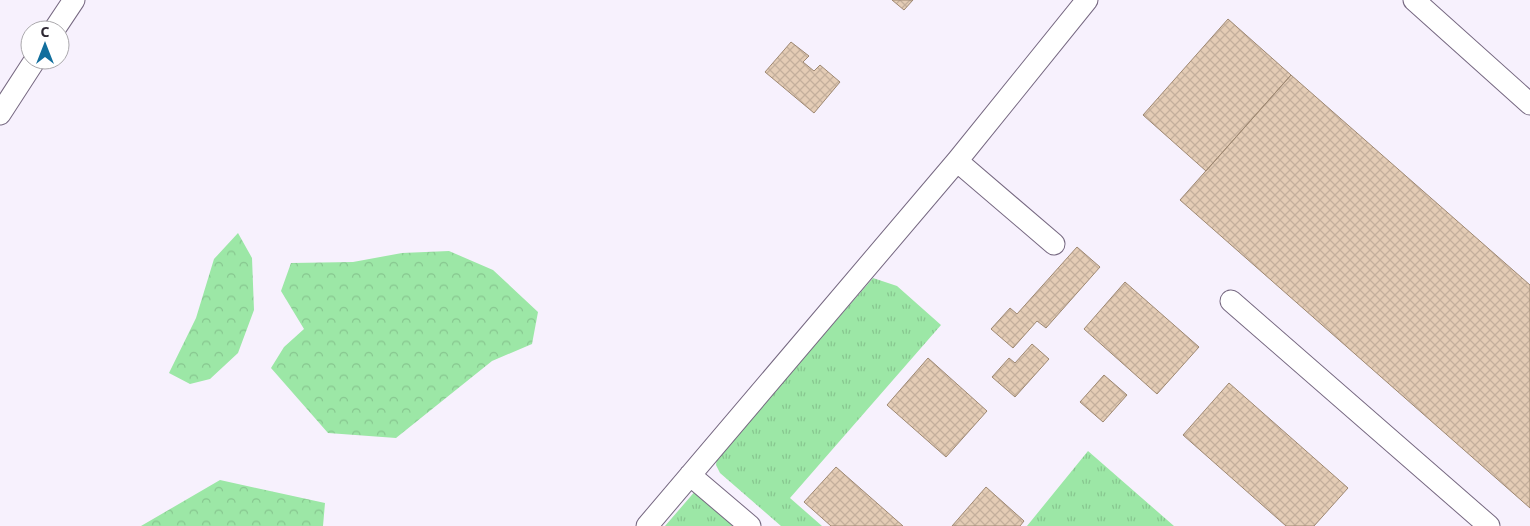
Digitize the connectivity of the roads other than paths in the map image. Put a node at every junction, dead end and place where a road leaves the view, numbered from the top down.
1 (74, 0) edge
2 (1087, 0) edge
3 (1414, 0) edge
4 (61, 20) edge
5 (29, 70) edge
6 (1530, 104) edge
7 (0, 114) edge
8 (957, 161) junction
9 (1054, 244) dead end
10 (1231, 301) dead end
11 (690, 475) junction
12 (648, 526) edge
13 (750, 526) edge
14 (1489, 526) edge

1 - 4 street
2 - 8 street
3 - 6 street
5 - 7 street
8 - 9 street
8 - 11 street
10 - 14 street
11 - 12 street
11 - 13 street

